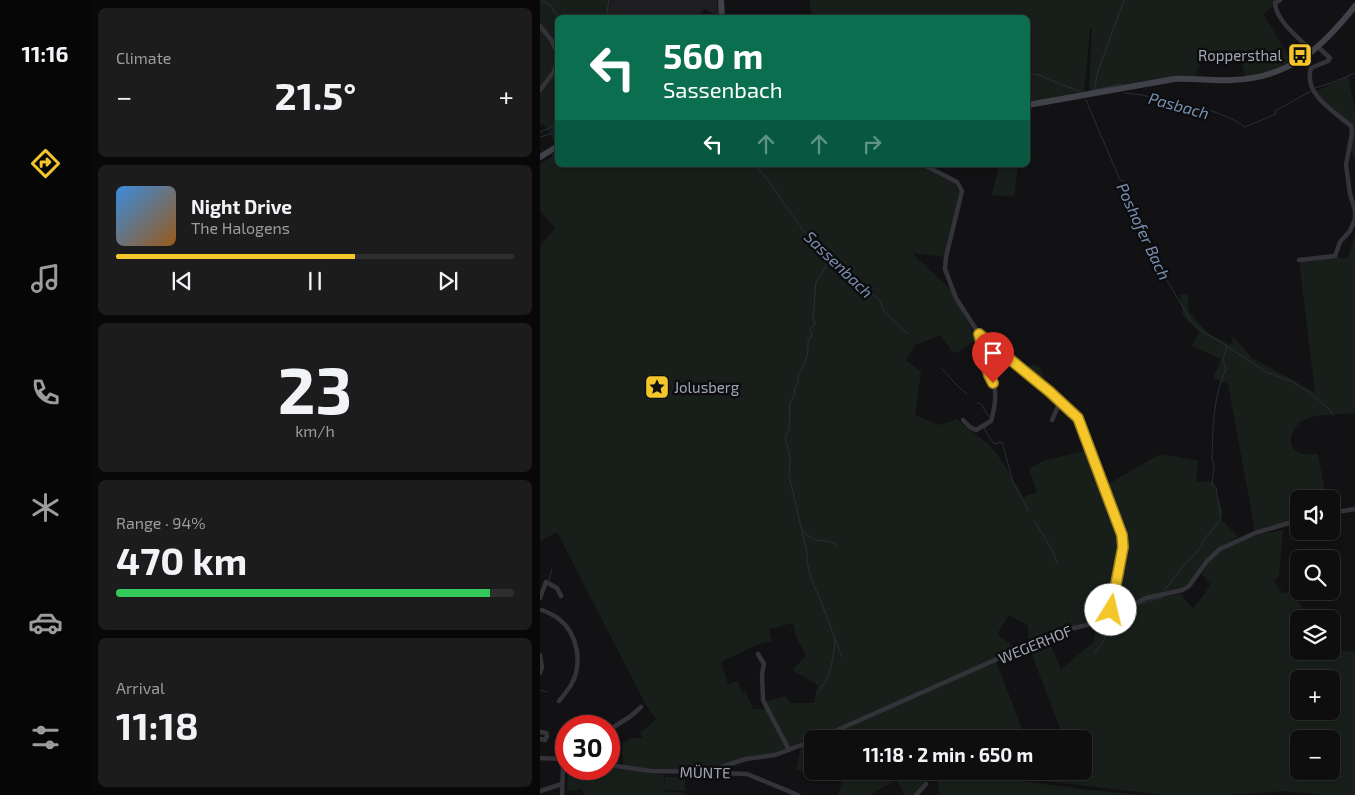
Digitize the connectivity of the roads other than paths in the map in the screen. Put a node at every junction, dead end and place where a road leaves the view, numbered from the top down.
1 (721, 0) edge
2 (1280, 0) edge
3 (1355, 6) edge
4 (722, 15) edge
5 (540, 26) edge
6 (555, 48) edge
7 (1316, 50) junction
8 (555, 68) edge
9 (540, 90) edge
10 (1030, 105) edge
11 (555, 148) edge
12 (540, 157) edge
13 (928, 167) edge
14 (1299, 260) dead end
15 (979, 334) junction
16 (1060, 402) junction
17 (963, 420) dead end
18 (1052, 420) dead end
19 (1355, 510) edge
20 (1340, 512) edge
21 (1290, 522) edge
22 (561, 596) dead end
23 (540, 598) edge
24 (541, 608) edge
25 (1112, 615) junction
26 (758, 654) dead end
27 (540, 655) edge
28 (540, 673) edge
29 (559, 701) dead end
30 (641, 707) dead end
31 (620, 723) edge
32 (837, 730) edge
33 (540, 732) edge
34 (540, 739) edge
35 (804, 743) edge
36 (789, 750) junction
37 (540, 758) edge
38 (555, 758) edge
39 (620, 767) edge
40 (718, 770) junction
41 (562, 780) edge
42 (562, 784) junction
43 (926, 784) dead end
44 (540, 790) edge
45 (562, 795) edge
46 (798, 795) edge
47 (916, 795) edge

1 - 4 main road
2 - 7 street
3 - 7 main road
5 - 6 street
7 - 10 main road
7 - 14 street
8 - 9 street
11 - 12 main road
13 - 15 street
15 - 16 street
15 - 17 street
16 - 18 street
16 - 25 street
19 - 20 street
21 - 25 street, WEGERHOF
22 - 23 street
24 - 29 street
25 - 32 street, WEGERHOF
26 - 36 street
27 - 28 street
30 - 31 street
33 - 34 street
35 - 36 street
36 - 40 street
37 - 38 street
39 - 40 street, MÜNTE
40 - 46 street, MÜNTE
41 - 42 street
42 - 44 street
42 - 45 street
43 - 47 street

